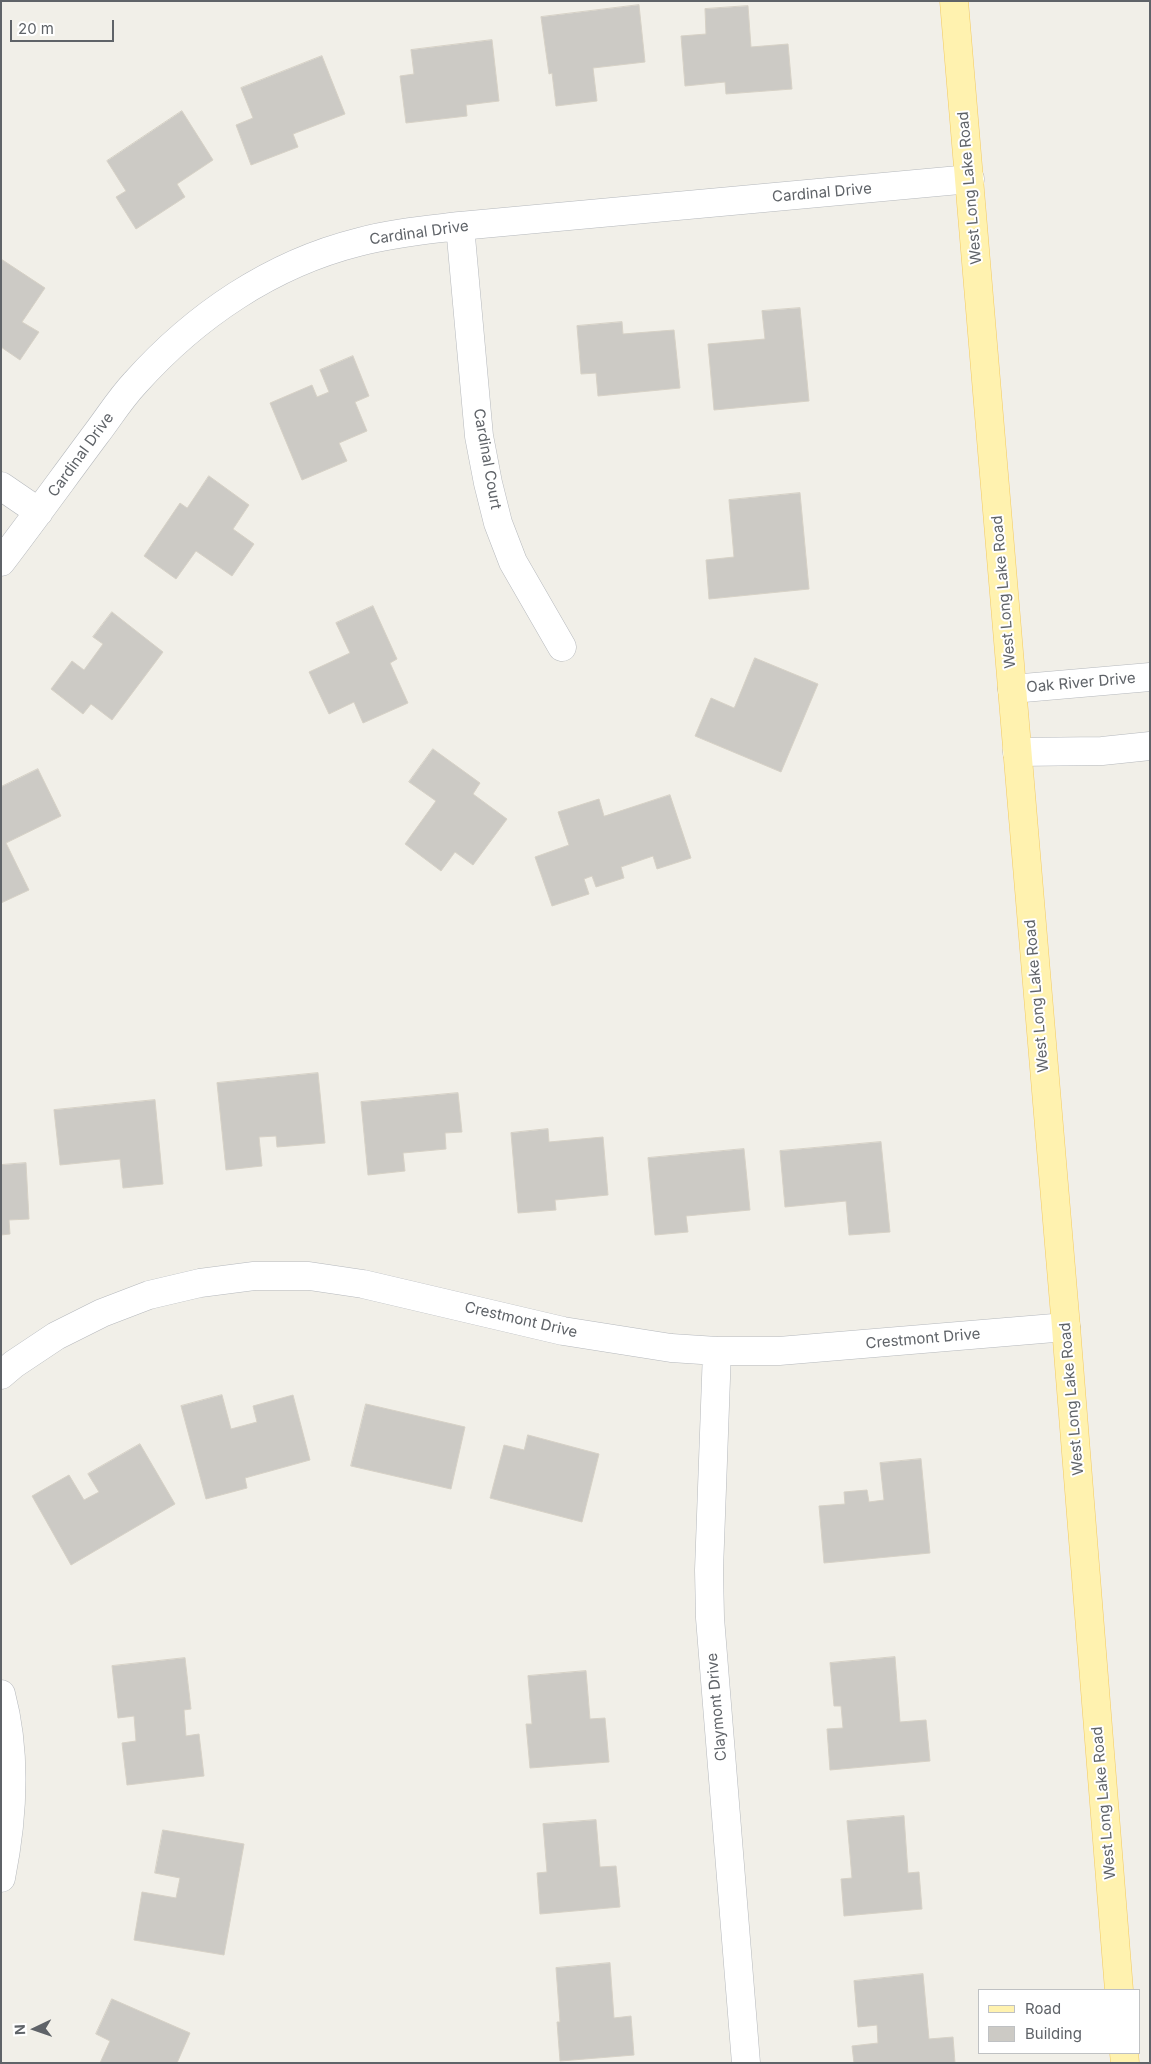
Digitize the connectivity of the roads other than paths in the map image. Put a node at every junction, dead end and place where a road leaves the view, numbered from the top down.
1 (954, 1) edge
2 (970, 179) junction
3 (460, 226) junction
4 (1, 486) edge
5 (39, 512) junction
6 (1, 562) edge
7 (562, 647) dead end
8 (1150, 677) edge
9 (1012, 689) junction
10 (1150, 746) edge
11 (1017, 752) junction
12 (1066, 1327) junction
13 (717, 1351) junction
14 (1, 1375) edge
15 (1, 1694) edge
16 (1, 1878) edge
17 (1119, 1989) edge
18 (746, 2063) edge

1 - 2 main road, West Long Lake Road
2 - 3 street, Cardinal Drive
2 - 9 main road, West Long Lake Road
3 - 5 street, Cardinal Drive
3 - 7 street, Cardinal Court
4 - 5 street
5 - 6 street, Cardinal Drive
8 - 9 street, Oak River Drive
9 - 11 main road, West Long Lake Road
10 - 11 street
11 - 12 main road, West Long Lake Road
12 - 13 street, Crestmont Drive
12 - 17 main road, West Long Lake Road
13 - 14 street, Crestmont Drive
13 - 18 street, Claymont Drive
15 - 16 street

